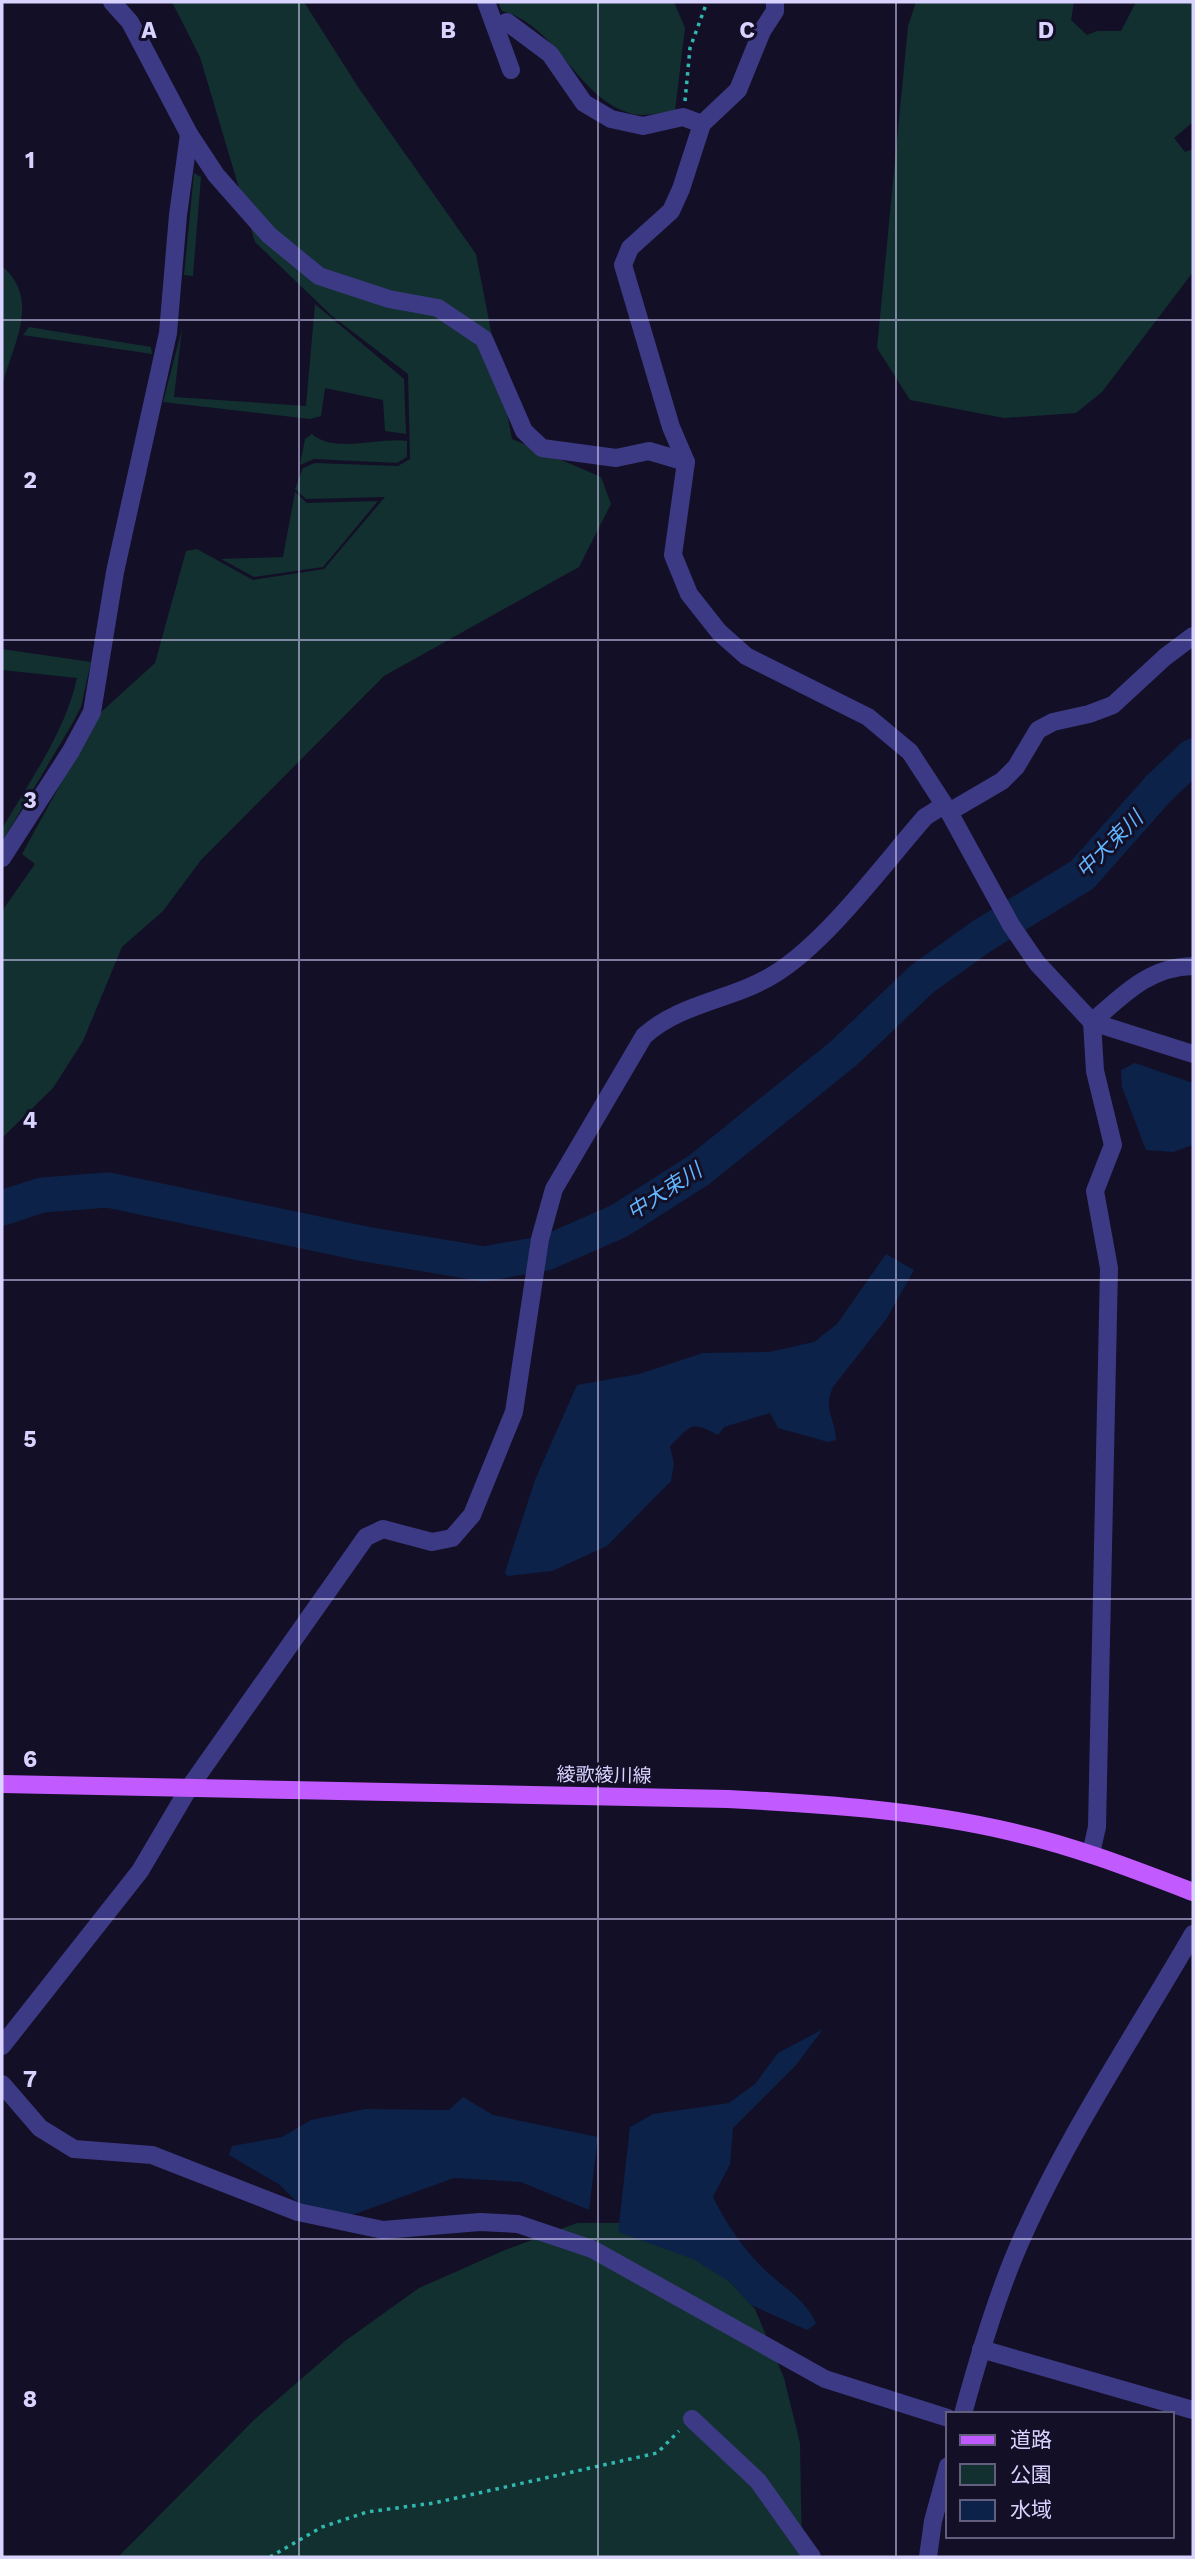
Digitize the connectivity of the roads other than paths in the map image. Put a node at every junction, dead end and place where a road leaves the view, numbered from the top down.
1 (112, 2) edge
2 (486, 2) edge
3 (775, 2) edge
4 (496, 27) junction
5 (511, 70) dead end
6 (702, 124) junction
7 (189, 134) junction
8 (686, 462) junction
9 (1193, 636) edge
10 (946, 809) junction
11 (2, 858) edge
12 (1193, 966) edge
13 (1092, 1022) junction
14 (1193, 1054) edge
15 (2, 1784) edge
16 (189, 1788) junction
17 (1091, 1853) junction
18 (1193, 1892) edge
19 (1193, 1934) edge
20 (2, 2046) edge
21 (2, 2084) edge
22 (981, 2349) junction
23 (1193, 2410) edge
24 (964, 2412) edge
25 (946, 2417) edge
26 (692, 2419) road end
27 (946, 2473) edge
28 (812, 2557) edge
29 (928, 2557) edge

1 - 7 street
2 - 4 street
3 - 6 street
4 - 5 street
4 - 6 street
6 - 8 street
7 - 8 street
7 - 11 street
8 - 10 street
9 - 10 street
10 - 13 street
10 - 16 street
12 - 13 street
13 - 14 street
13 - 17 street
15 - 16 main road, 綾歌綾川線
16 - 17 main road, 綾歌綾川線
16 - 20 street
17 - 18 main road, 綾歌綾川線
19 - 22 street
21 - 25 street
22 - 23 street
22 - 24 street
26 - 28 street
27 - 29 street

